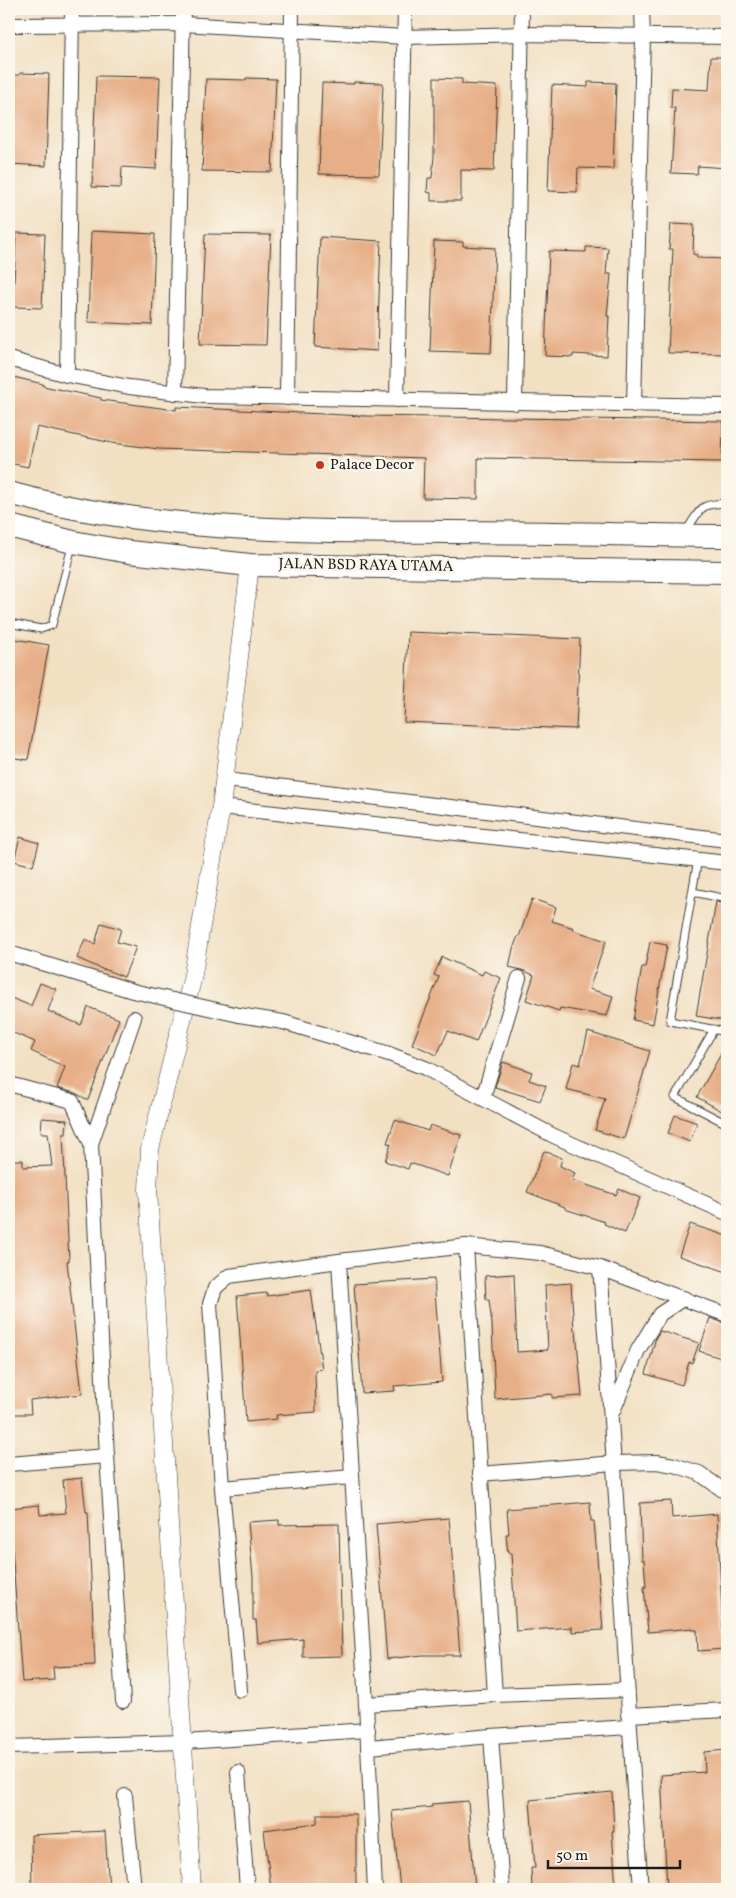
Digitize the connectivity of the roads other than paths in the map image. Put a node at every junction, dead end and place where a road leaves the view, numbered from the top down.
1 (72, 9) edge
2 (183, 9) edge
3 (292, 9) edge
4 (404, 9) edge
5 (522, 9) edge
6 (642, 9) edge
7 (183, 24) junction
8 (9, 25) edge
9 (72, 25) junction
10 (292, 30) junction
11 (521, 34) junction
12 (404, 37) junction
13 (643, 37) junction
14 (727, 37) edge
15 (9, 359) edge
16 (66, 375) junction
17 (175, 392) junction
18 (287, 398) junction
19 (397, 400) junction
20 (515, 402) junction
21 (634, 405) junction
22 (727, 406) edge
23 (9, 493) edge
24 (727, 503) edge
25 (134, 518) junction
26 (9, 526) edge
27 (683, 535) junction
28 (727, 536) edge
29 (73, 542) junction
30 (129, 552) junction
31 (250, 565) junction
32 (727, 572) edge
33 (9, 623) edge
34 (226, 780) junction
35 (222, 807) junction
36 (727, 840) edge
37 (698, 859) junction
38 (727, 863) edge
39 (693, 892) junction
40 (727, 898) edge
41 (9, 953) edge
42 (519, 978) dead end
43 (134, 1018) dead end
44 (714, 1029) junction
45 (727, 1032) edge
46 (9, 1084) edge
47 (483, 1098) junction
48 (727, 1124) edge
49 (91, 1144) junction
50 (727, 1213) edge
51 (466, 1246) junction
52 (339, 1261) junction
53 (600, 1268) junction
54 (684, 1298) junction
55 (727, 1315) edge
56 (612, 1415) junction
57 (107, 1456) junction
58 (615, 1463) junction
59 (9, 1464) edge
60 (480, 1474) junction
61 (352, 1478) junction
62 (222, 1488) junction
63 (727, 1493) edge
64 (240, 1690) dead end
65 (626, 1690) junction
66 (495, 1695) junction
67 (123, 1701) dead end
68 (366, 1704) junction
69 (727, 1710) edge
70 (628, 1721) junction
71 (368, 1730) junction
72 (492, 1736) junction
73 (184, 1742) junction
74 (9, 1746) edge
75 (368, 1747) junction
76 (238, 1772) dead end
77 (124, 1796) dead end
78 (134, 1889) edge
79 (192, 1889) edge
80 (247, 1889) edge
81 (375, 1889) edge
82 (502, 1889) edge
83 (641, 1889) edge

1 - 9 street
2 - 7 street
3 - 10 street
4 - 12 street
5 - 11 street
6 - 13 street
7 - 9 street
7 - 10 street
7 - 17 street
8 - 9 street
9 - 16 street
10 - 12 street
10 - 18 street
11 - 12 street
11 - 13 street
11 - 20 street
12 - 19 street
13 - 14 street
13 - 21 street
15 - 16 street
16 - 17 street
17 - 18 street
18 - 19 street
19 - 20 street
20 - 21 street
21 - 22 street
23 - 25 main road
24 - 27 lane
25 - 27 main road
25 - 30 main road
26 - 29 main road, JALAN BSD RAYA UTAMA
27 - 28 main road
29 - 30 main road, JALAN BSD RAYA UTAMA
29 - 33 lane
30 - 31 main road, JALAN BSD RAYA UTAMA
31 - 32 main road, JALAN BSD RAYA UTAMA
31 - 34 street
34 - 35 street
34 - 36 street
35 - 37 street
35 - 73 street
37 - 38 street
37 - 39 lane
39 - 40 lane
39 - 44 lane
41 - 47 street, bridge
42 - 47 street
43 - 49 street
44 - 45 lane
44 - 48 lane
46 - 49 street
47 - 50 street
49 - 57 street
51 - 52 street
51 - 53 street
51 - 60 street
52 - 61 street
52 - 62 street
53 - 54 street
53 - 56 street
54 - 55 street
54 - 56 street
56 - 58 street
57 - 59 street
57 - 67 street
58 - 60 street
58 - 63 street
58 - 65 street
60 - 66 street
61 - 62 street
61 - 68 street
62 - 64 street
65 - 66 street
65 - 70 street
66 - 68 street
68 - 71 street
69 - 70 street
70 - 72 street
70 - 83 street
71 - 73 street
71 - 75 street
72 - 75 street
72 - 82 street
73 - 74 street
73 - 79 street
75 - 81 street
76 - 80 street
77 - 78 street

